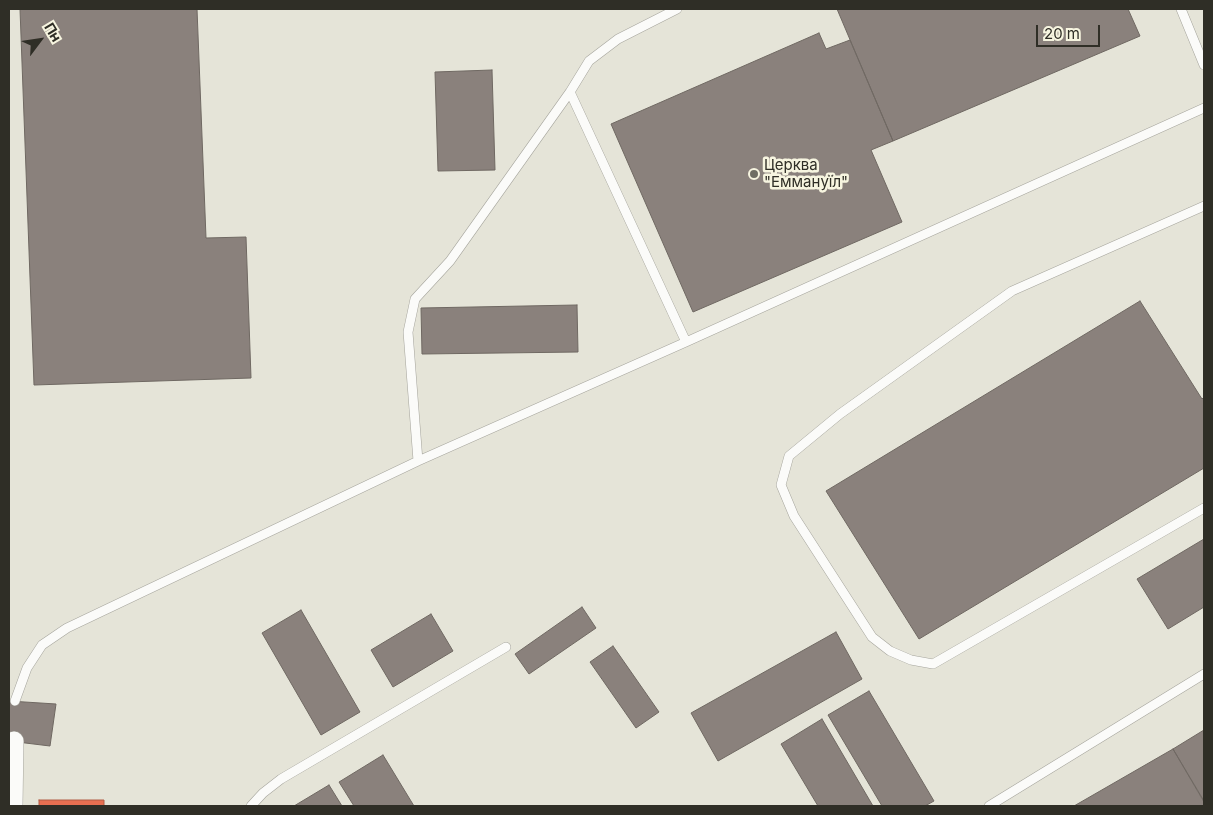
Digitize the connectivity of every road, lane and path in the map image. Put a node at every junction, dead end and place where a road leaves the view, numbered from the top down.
1 (677, 9) edge
2 (1181, 9) edge
3 (1204, 65) edge
4 (570, 92) junction
5 (1204, 108) edge
6 (1204, 206) edge
7 (686, 342) junction
8 (418, 461) junction
9 (1204, 508) edge
10 (506, 648) dead end
11 (1204, 674) edge
12 (16, 701) dead end
13 (14, 741) dead end
14 (13, 806) edge
15 (250, 806) edge
16 (989, 806) edge

1 - 4 lane
2 - 3 lane
4 - 7 lane
4 - 8 lane
5 - 7 lane
6 - 9 lane
7 - 8 lane
8 - 12 lane
10 - 15 lane
11 - 16 lane
13 - 14 street

